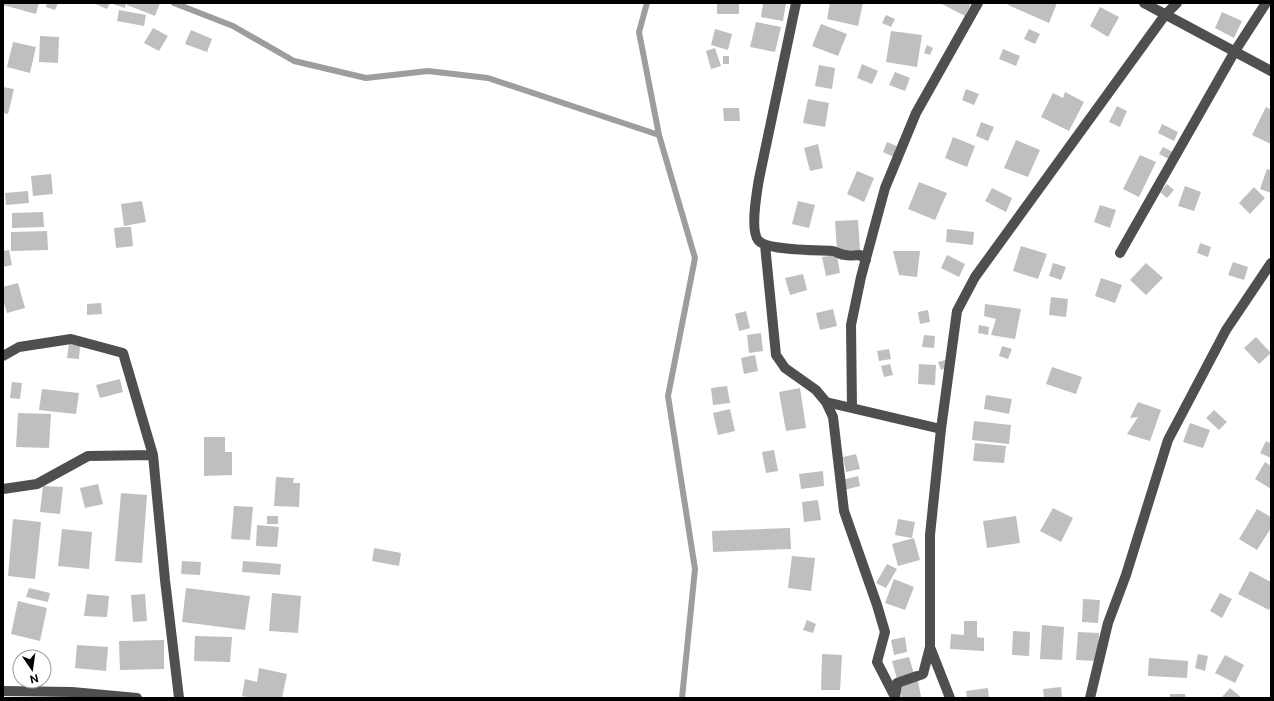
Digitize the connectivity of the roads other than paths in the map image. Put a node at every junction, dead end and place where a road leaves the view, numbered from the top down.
1 (796, 3) edge
2 (978, 3) edge
3 (1144, 3) edge
4 (1177, 3) edge
5 (1266, 3) edge
6 (1165, 15) junction
7 (1235, 52) junction
8 (1271, 71) edge
9 (765, 245) junction
10 (1120, 253) dead end
11 (866, 260) junction
12 (1271, 263) edge
13 (3, 356) edge
14 (826, 402) junction
15 (852, 408) junction
16 (941, 429) junction
17 (153, 455) junction
18 (3, 489) edge
19 (930, 647) junction
20 (3, 691) edge
21 (894, 697) edge
22 (137, 698) edge
23 (179, 698) edge
24 (950, 698) edge
25 (1090, 698) edge

1 - 9 street
2 - 11 street
3 - 6 street
4 - 6 street
5 - 7 street
6 - 7 street
6 - 16 street
7 - 8 street
7 - 10 street
9 - 11 street
9 - 14 street
11 - 15 street
12 - 25 street
13 - 17 street
14 - 15 street
14 - 21 street
15 - 16 street
16 - 19 street
17 - 18 street
17 - 23 street
19 - 21 street
19 - 24 street
20 - 22 street

